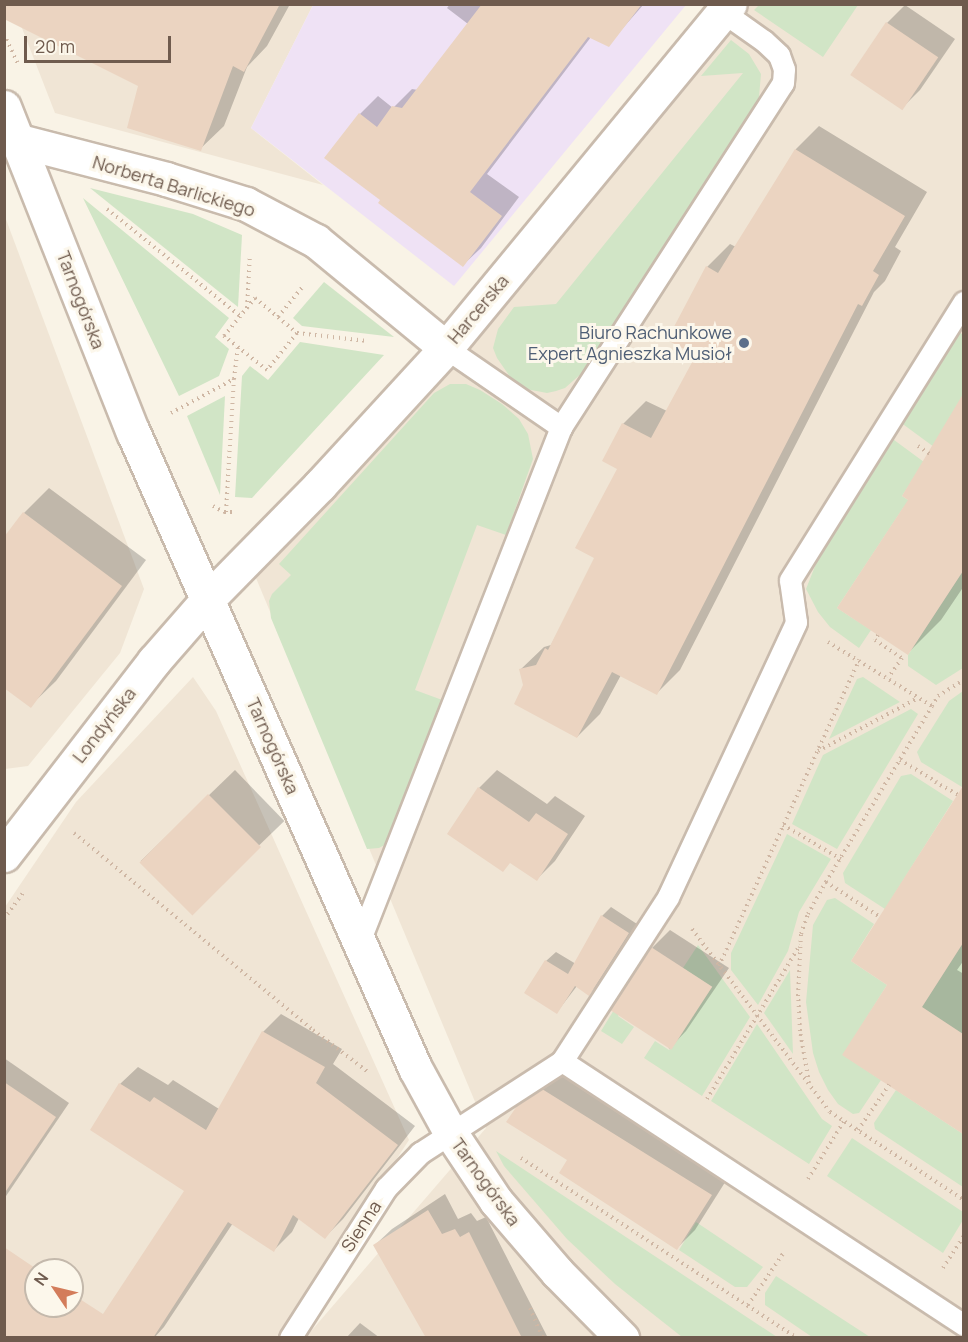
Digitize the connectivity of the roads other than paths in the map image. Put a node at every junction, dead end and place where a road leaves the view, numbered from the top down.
1 (727, 8) edge
2 (4, 107) edge
3 (12, 139) edge
4 (963, 302) edge
5 (446, 348) junction
6 (561, 427) junction
7 (209, 598) junction
8 (14, 821) edge
9 (4, 855) edge
10 (359, 942) junction
11 (562, 1061) junction
12 (450, 1132) junction
13 (963, 1325) edge
14 (290, 1338) edge
15 (622, 1338) edge

1 - 5 street, Harcerska
1 - 6 lane
2 - 3 street, Tarnogórska
3 - 5 street, Norberta Barlickiego
3 - 7 street, Tarnogórska
4 - 11 lane
5 - 6 lane
5 - 7 street, Harcerska
6 - 10 lane
7 - 8 street, Londyńska
7 - 10 street, Tarnogórska
8 - 9 street, Londyńska
10 - 12 street, Tarnogórska
11 - 12 lane, Sienna
11 - 13 lane
12 - 14 lane, Sienna
12 - 15 street, Tarnogórska

